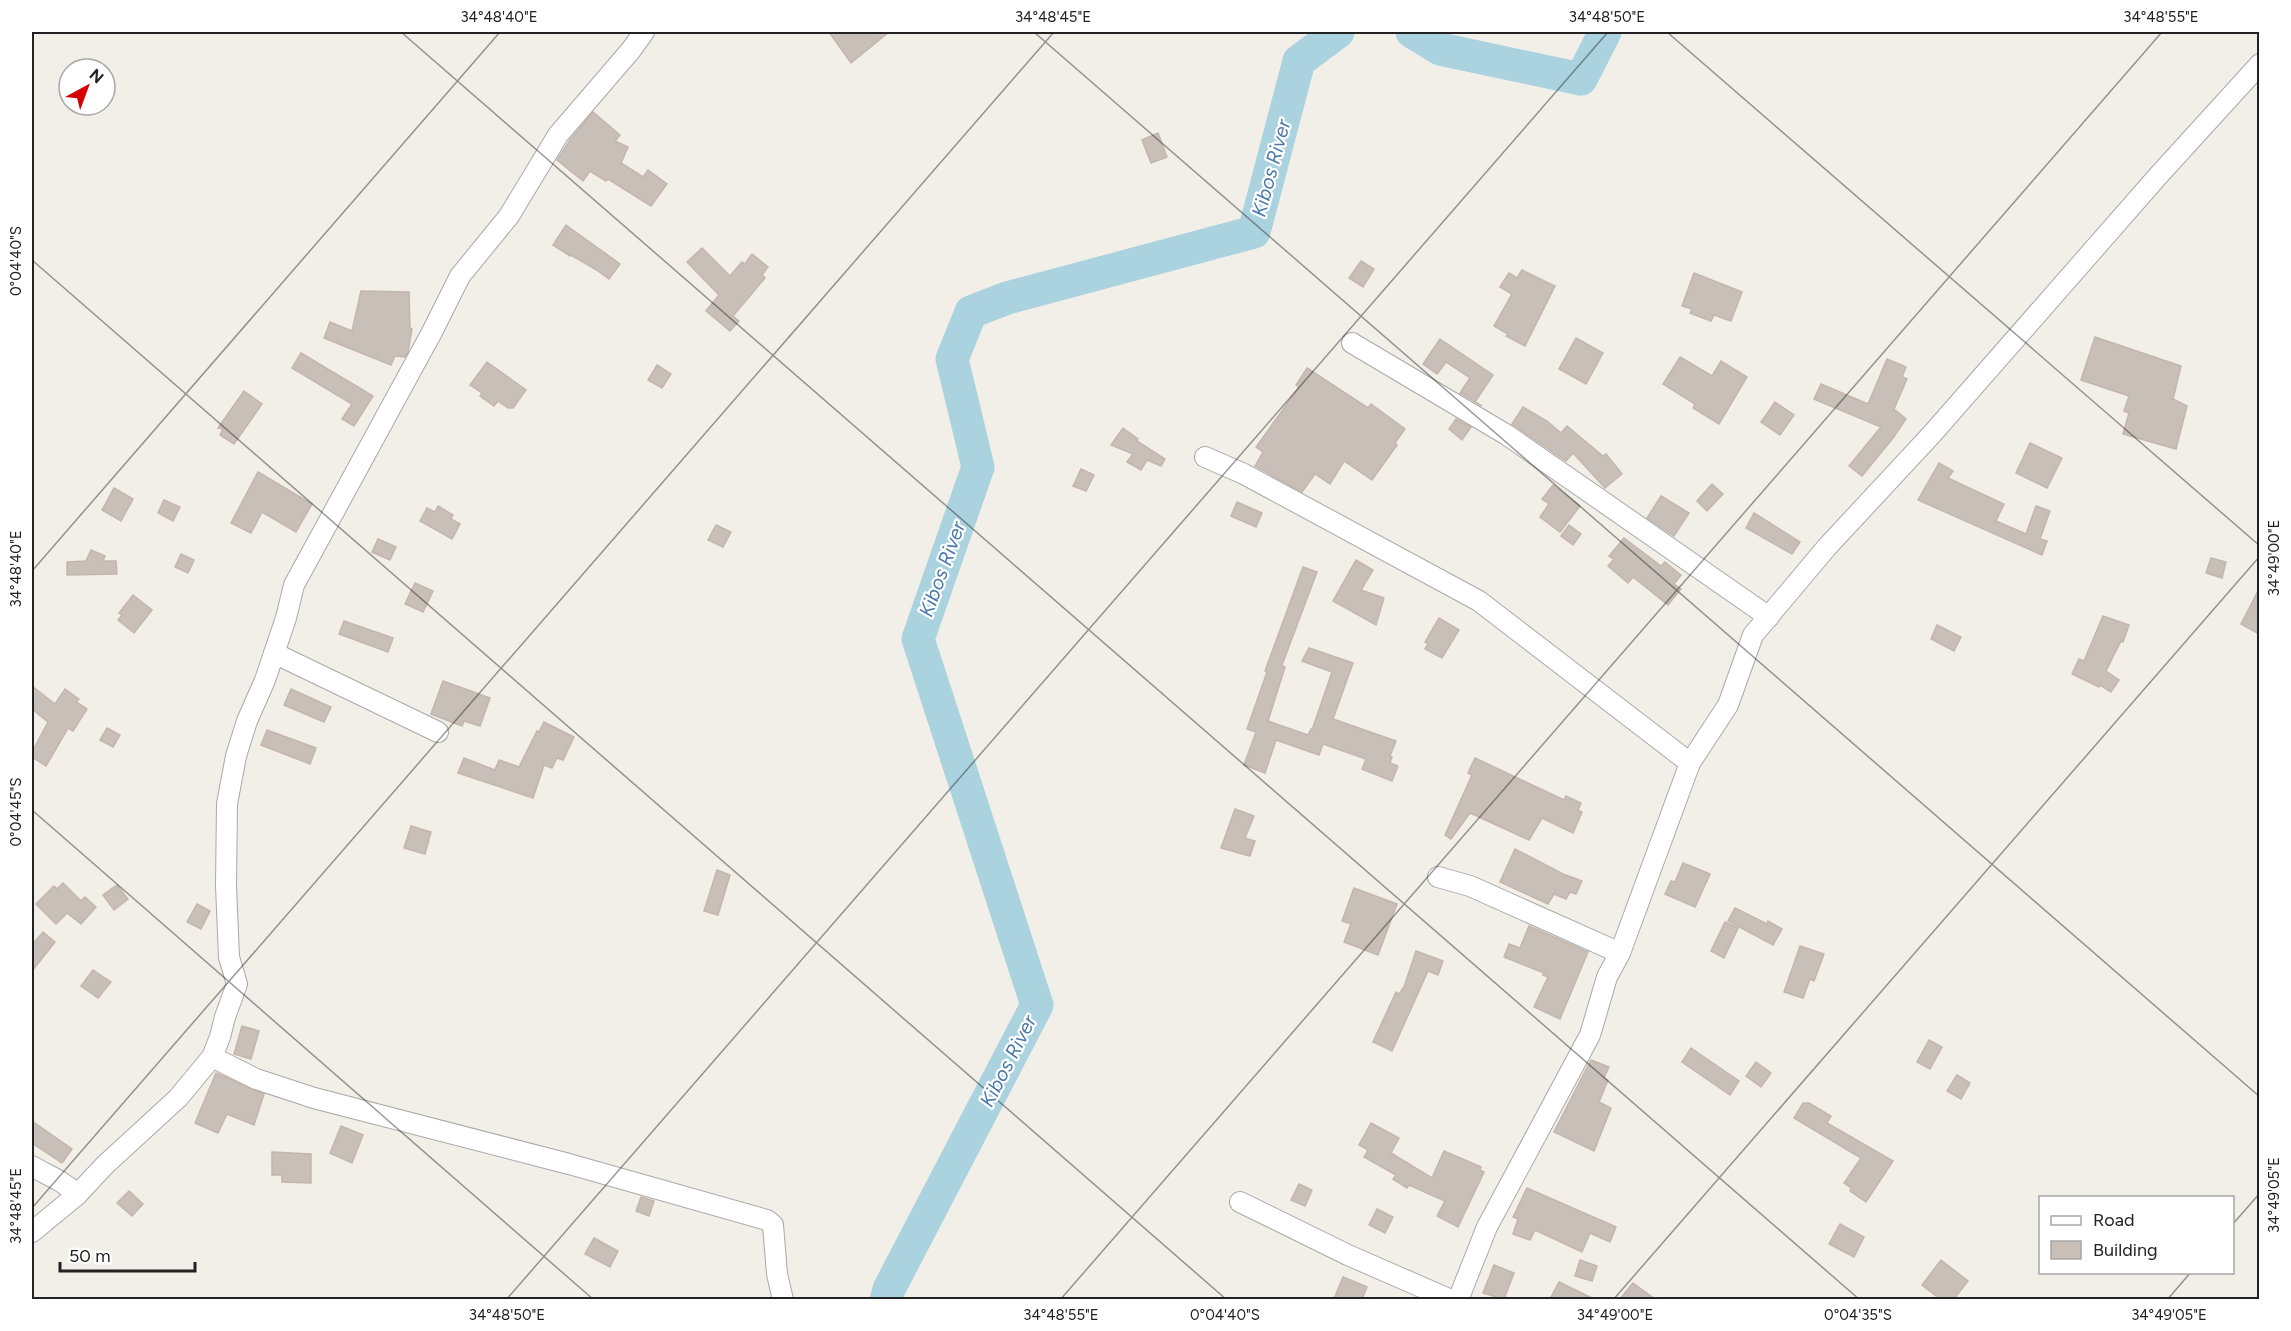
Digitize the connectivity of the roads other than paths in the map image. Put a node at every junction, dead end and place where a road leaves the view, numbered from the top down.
1 (644, 32) edge
2 (2259, 64) edge
3 (1352, 343) dead end
4 (1205, 457) dead end
5 (1769, 617) junction
6 (274, 652) junction
7 (438, 732) dead end
8 (1690, 763) junction
9 (1437, 877) dead end
10 (1620, 953) junction
11 (212, 1057) junction
12 (32, 1166) edge
13 (77, 1195) junction
14 (1239, 1202) dead end
15 (32, 1232) edge
16 (783, 1299) edge
17 (1451, 1299) edge
18 (1458, 1299) edge

1 - 6 street
2 - 5 street
3 - 5 street
4 - 8 street
5 - 8 street
6 - 7 street
6 - 11 street
8 - 10 street
9 - 10 street
10 - 18 street
11 - 13 street
11 - 16 street
12 - 13 street
13 - 15 street
14 - 17 street

